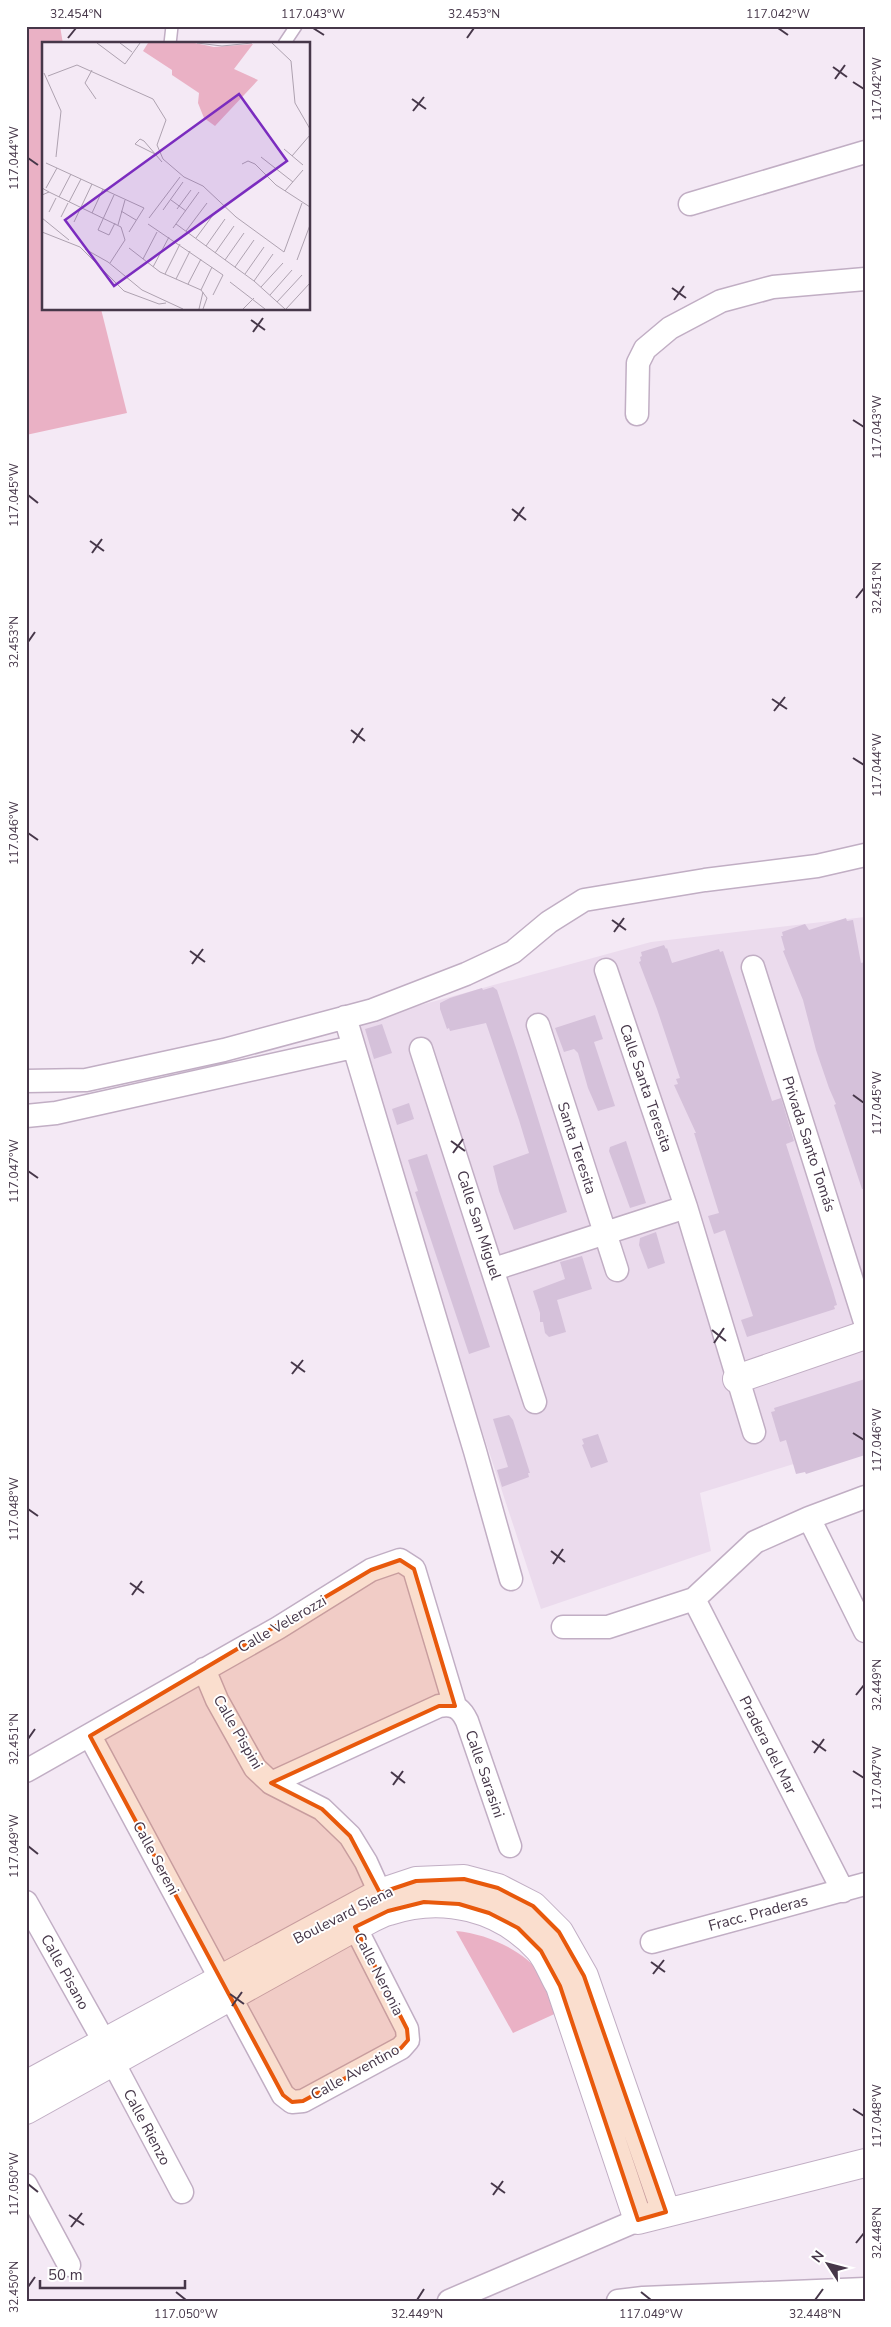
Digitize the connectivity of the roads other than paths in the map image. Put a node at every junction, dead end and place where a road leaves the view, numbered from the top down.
1 (172, 26) edge
2 (296, 26) edge
3 (170, 42) edge
4 (285, 42) edge
5 (865, 152) edge
6 (690, 204) dead end
7 (865, 279) edge
8 (637, 414) dead end
9 (865, 856) edge
10 (753, 967) dead end
11 (606, 970) dead end
12 (345, 1017) junction
13 (538, 1026) dead end
14 (354, 1047) junction
15 (421, 1049) dead end
16 (26, 1081) edge
17 (26, 1116) edge
18 (686, 1207) junction
19 (604, 1233) junction
20 (494, 1269) junction
21 (617, 1270) dead end
22 (865, 1322) edge
23 (865, 1335) edge
24 (737, 1379) junction
25 (535, 1402) dead end
26 (754, 1432) dead end
27 (865, 1497) edge
28 (809, 1518) junction
29 (511, 1579) dead end
30 (694, 1599) junction
31 (563, 1627) dead end
32 (865, 1631) edge
33 (204, 1669) junction
34 (455, 1706) junction
35 (90, 1736) junction
36 (26, 1770) edge
37 (271, 1783) junction
38 (510, 1846) dead end
39 (865, 1884) edge
40 (843, 1891) junction
41 (380, 1893) junction
42 (26, 1902) edge
43 (350, 1919) junction
44 (652, 1942) dead end
45 (226, 1988) junction
46 (408, 2040) joint
47 (109, 2052) junction
48 (26, 2086) edge
49 (26, 2110) edge
50 (865, 2163) edge
51 (26, 2185) edge
52 (182, 2192) dead end
53 (666, 2212) junction
54 (638, 2220) junction
55 (69, 2265) dead end
56 (865, 2289) edge
57 (449, 2301) edge
58 (618, 2301) edge

1 - 3 lane
2 - 4 lane
5 - 6 street
7 - 8 street
9 - 12 street
10 - 22 street, Privada Santo Tomás
11 - 18 street, Calle Santa Teresita
12 - 14 street
12 - 16 street
13 - 19 street, Santa Teresita
14 - 17 street
14 - 29 street
15 - 20 street, Calle San Miguel
18 - 19 street
18 - 24 street, Calle Santa Teresita
19 - 20 street
19 - 21 street, Santa Teresita
20 - 25 street, Calle San Miguel
23 - 24 street
24 - 26 street, Calle Santa Teresita
27 - 28 street
28 - 30 street
28 - 32 street
30 - 31 street
30 - 40 street, Pradera del Mar
33 - 34 street, Calle Velerozzi
33 - 35 street, Calle Velerozzi
33 - 37 street, Calle Pispini
34 - 37 street
34 - 38 street, Calle Sarasini
35 - 36 street, Calle Velerozzi
35 - 45 street, Calle Sereni
37 - 41 street, Calle Pispini
39 - 40 street, Fracc. Praderas
40 - 44 street, Fracc. Praderas
41 - 43 street, Boulevard Siena
41 - 53 street, Boulevard Siena
42 - 47 street, Calle Pisano
43 - 45 street, Boulevard Siena
43 - 46 street, Calle Neronia
43 - 54 street, Boulevard Siena
45 - 46 street, Calle Aventino
45 - 47 street, Boulevard Siena
47 - 48 street, Boulevard Siena
47 - 49 street, Boulevard Siena
47 - 52 street, Calle Rienzo
50 - 53 street
51 - 55 street
53 - 54 street
54 - 57 street
56 - 58 street

